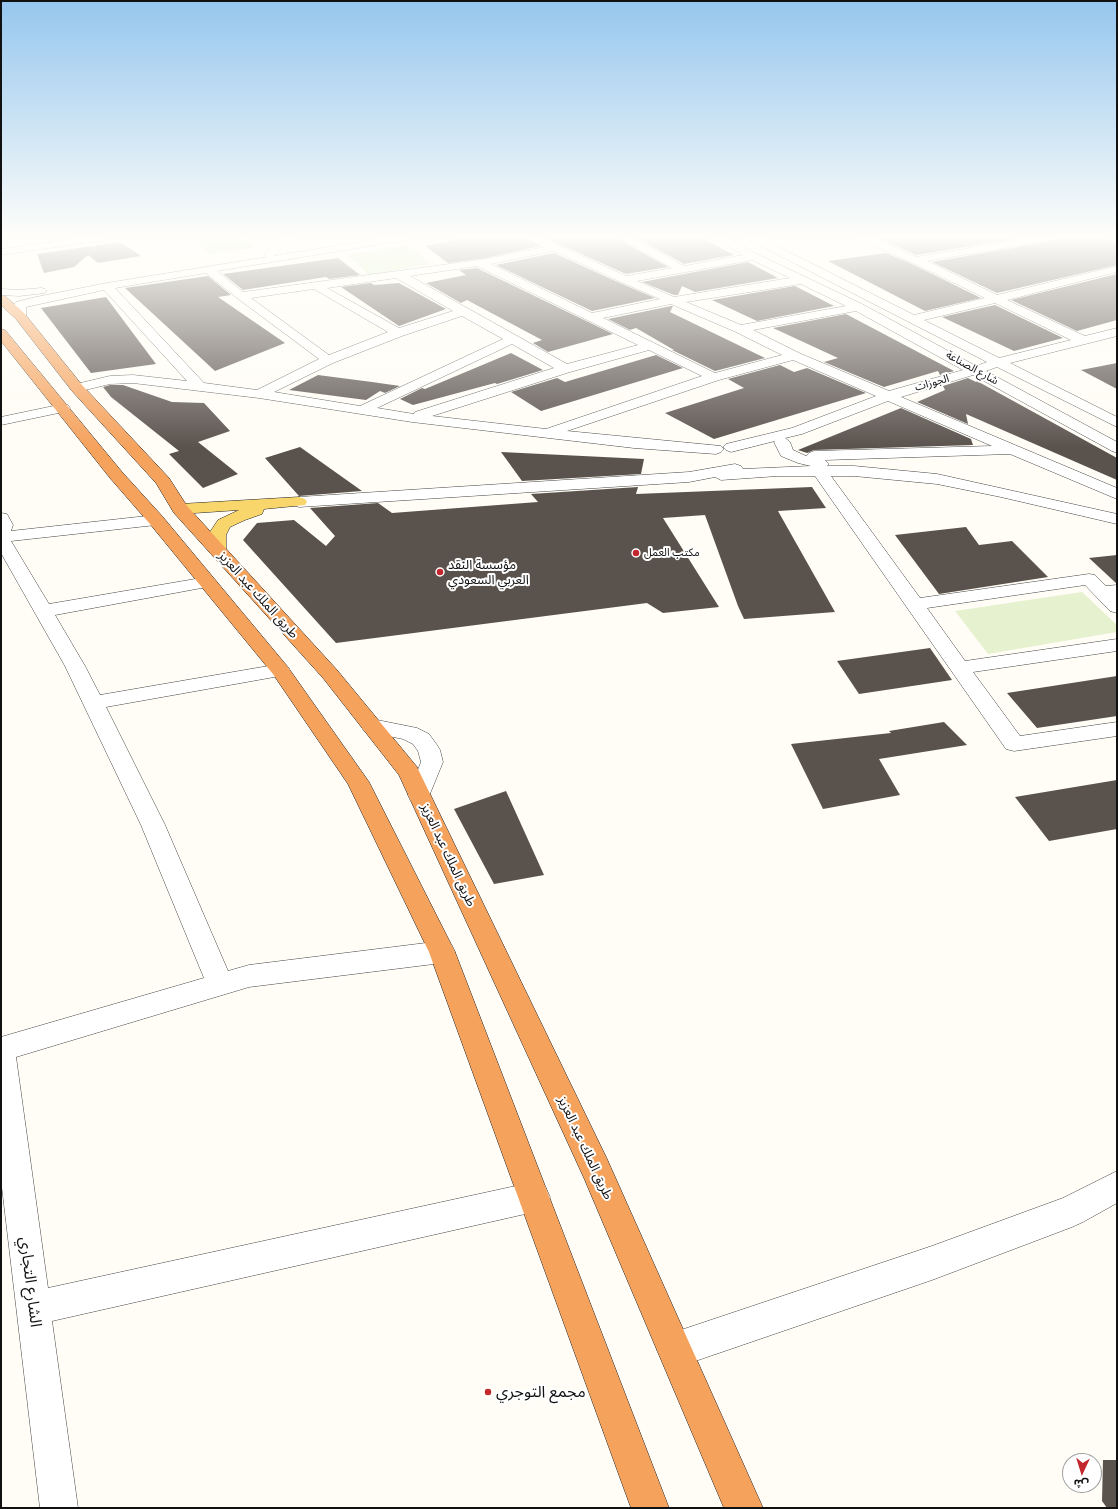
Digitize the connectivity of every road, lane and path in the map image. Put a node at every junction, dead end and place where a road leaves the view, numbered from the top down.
1 (10, 307) edge
2 (20, 307) edge
3 (127, 307) edge
4 (257, 307) edge
5 (353, 307) edge
6 (456, 307) edge
7 (571, 307) edge
8 (638, 307) edge
9 (691, 307) edge
10 (856, 307) edge
11 (858, 307) edge
12 (891, 307) edge
13 (963, 307) edge
14 (1015, 307) edge
15 (464, 312) junction
16 (20, 316) junction
17 (591, 317) junction
18 (914, 319) junction
19 (740, 329) junction
20 (1117, 332) edge
21 (1, 333) edge
22 (398, 333) junction
23 (514, 339) junction
24 (1084, 341) junction
25 (650, 346) junction
26 (794, 356) junction
27 (328, 360) junction
28 (999, 362) junction
29 (566, 369) junction
30 (977, 370) junction
31 (714, 377) junction
32 (200, 387) junction
33 (77, 388) junction
34 (259, 394) junction
35 (888, 396) junction
36 (63, 408) junction
37 (362, 410) junction
38 (412, 418) junction
39 (1, 421) edge
40 (1117, 423) edge
41 (797, 431) junction
42 (545, 433) junction
43 (782, 442) junction
44 (731, 447) junction
45 (1117, 448) edge
46 (1010, 449) junction
47 (761, 453) dead end
48 (796, 457) junction
49 (712, 458) junction
50 (739, 469) junction
51 (778, 471) junction
52 (820, 471) junction
53 (854, 471) junction
54 (689, 477) junction
55 (628, 481) junction
56 (1117, 494) edge
57 (299, 502) junction
58 (180, 509) junction
59 (1, 518) edge
60 (1117, 519) edge
61 (156, 520) junction
62 (1, 537) edge
63 (217, 550) junction
64 (207, 582) junction
65 (1109, 591) edge
66 (915, 604) junction
67 (1117, 607) edge
68 (43, 611) junction
69 (1117, 645) edge
70 (960, 668) junction
71 (280, 670) junction
72 (93, 703) junction
73 (1117, 729) edge
74 (442, 952) junction
75 (220, 985) junction
76 (1, 1049) edge
77 (1, 1056) edge
78 (1117, 1186) edge
79 (534, 1197) junction
80 (34, 1308) junction
81 (675, 1350) junction
82 (59, 1508) edge
83 (650, 1508) edge
84 (744, 1508) edge

1 - 16 highway, طريق الملك عبد العزيز
2 - 16 street
3 - 32 street
4 - 27 street
5 - 22 street
6 - 15 street
7 - 17 street
8 - 17 street
9 - 19 street
10 - 19 street
11 - 30 street, شارع الصناعة
12 - 18 street, شارع الصناعة
13 - 18 street
14 - 24 street
15 - 22 street
15 - 23 street
16 - 33 highway, طريق الملك عبد العزيز
17 - 25 street
18 - 28 street, شارع الصناعة
19 - 26 street
20 - 24 street, الجوزات
21 - 36 highway
22 - 27 street
23 - 29 street
23 - 37 street
24 - 28 street, الجوزات
25 - 29 street
25 - 31 street
26 - 31 street
26 - 35 street
27 - 34 street
28 - 30 street, الجوزات
28 - 40 street, شارع الصناعة
29 - 38 street
30 - 35 street, الجوزات
30 - 45 street, شارع الصناعة
31 - 42 street
32 - 33 street
32 - 34 street
33 - 58 highway, طريق الملك عبد العزيز
34 - 37 street
35 - 41 street, الجوزات
35 - 46 street
36 - 39 street
36 - 61 highway
37 - 38 street
38 - 42 street
41 - 43 street
41 - 44 street
42 - 49 street
43 - 47 street
43 - 48 street
44 - 49 street
44 - 50 street
46 - 48 street
46 - 56 street
48 - 53 street
49 - 50 street
49 - 55 street
50 - 51 street
50 - 54 street
51 - 52 street
51 - 54 street
52 - 53 street
52 - 66 street
53 - 60 street
54 - 55 street
55 - 57 street
57 - 58 main road
57 - 63 main road
58 - 63 highway, طريق الملك عبد العزيز
59 - 62 street
61 - 62 street
61 - 64 highway
62 - 68 street
63 - 81 highway, طريق الملك عبد العزيز
64 - 68 street
64 - 71 highway
65 - 66 street
65 - 67 street
66 - 70 street
68 - 72 street
69 - 70 street
70 - 73 street
71 - 72 street
71 - 74 highway
72 - 75 street
74 - 75 street
74 - 79 highway
75 - 76 street
77 - 80 street, الشارع التجاري
78 - 81 street
79 - 80 street
79 - 83 highway
80 - 82 street, الشارع التجاري
81 - 84 highway, طريق الملك عبد العزيز

